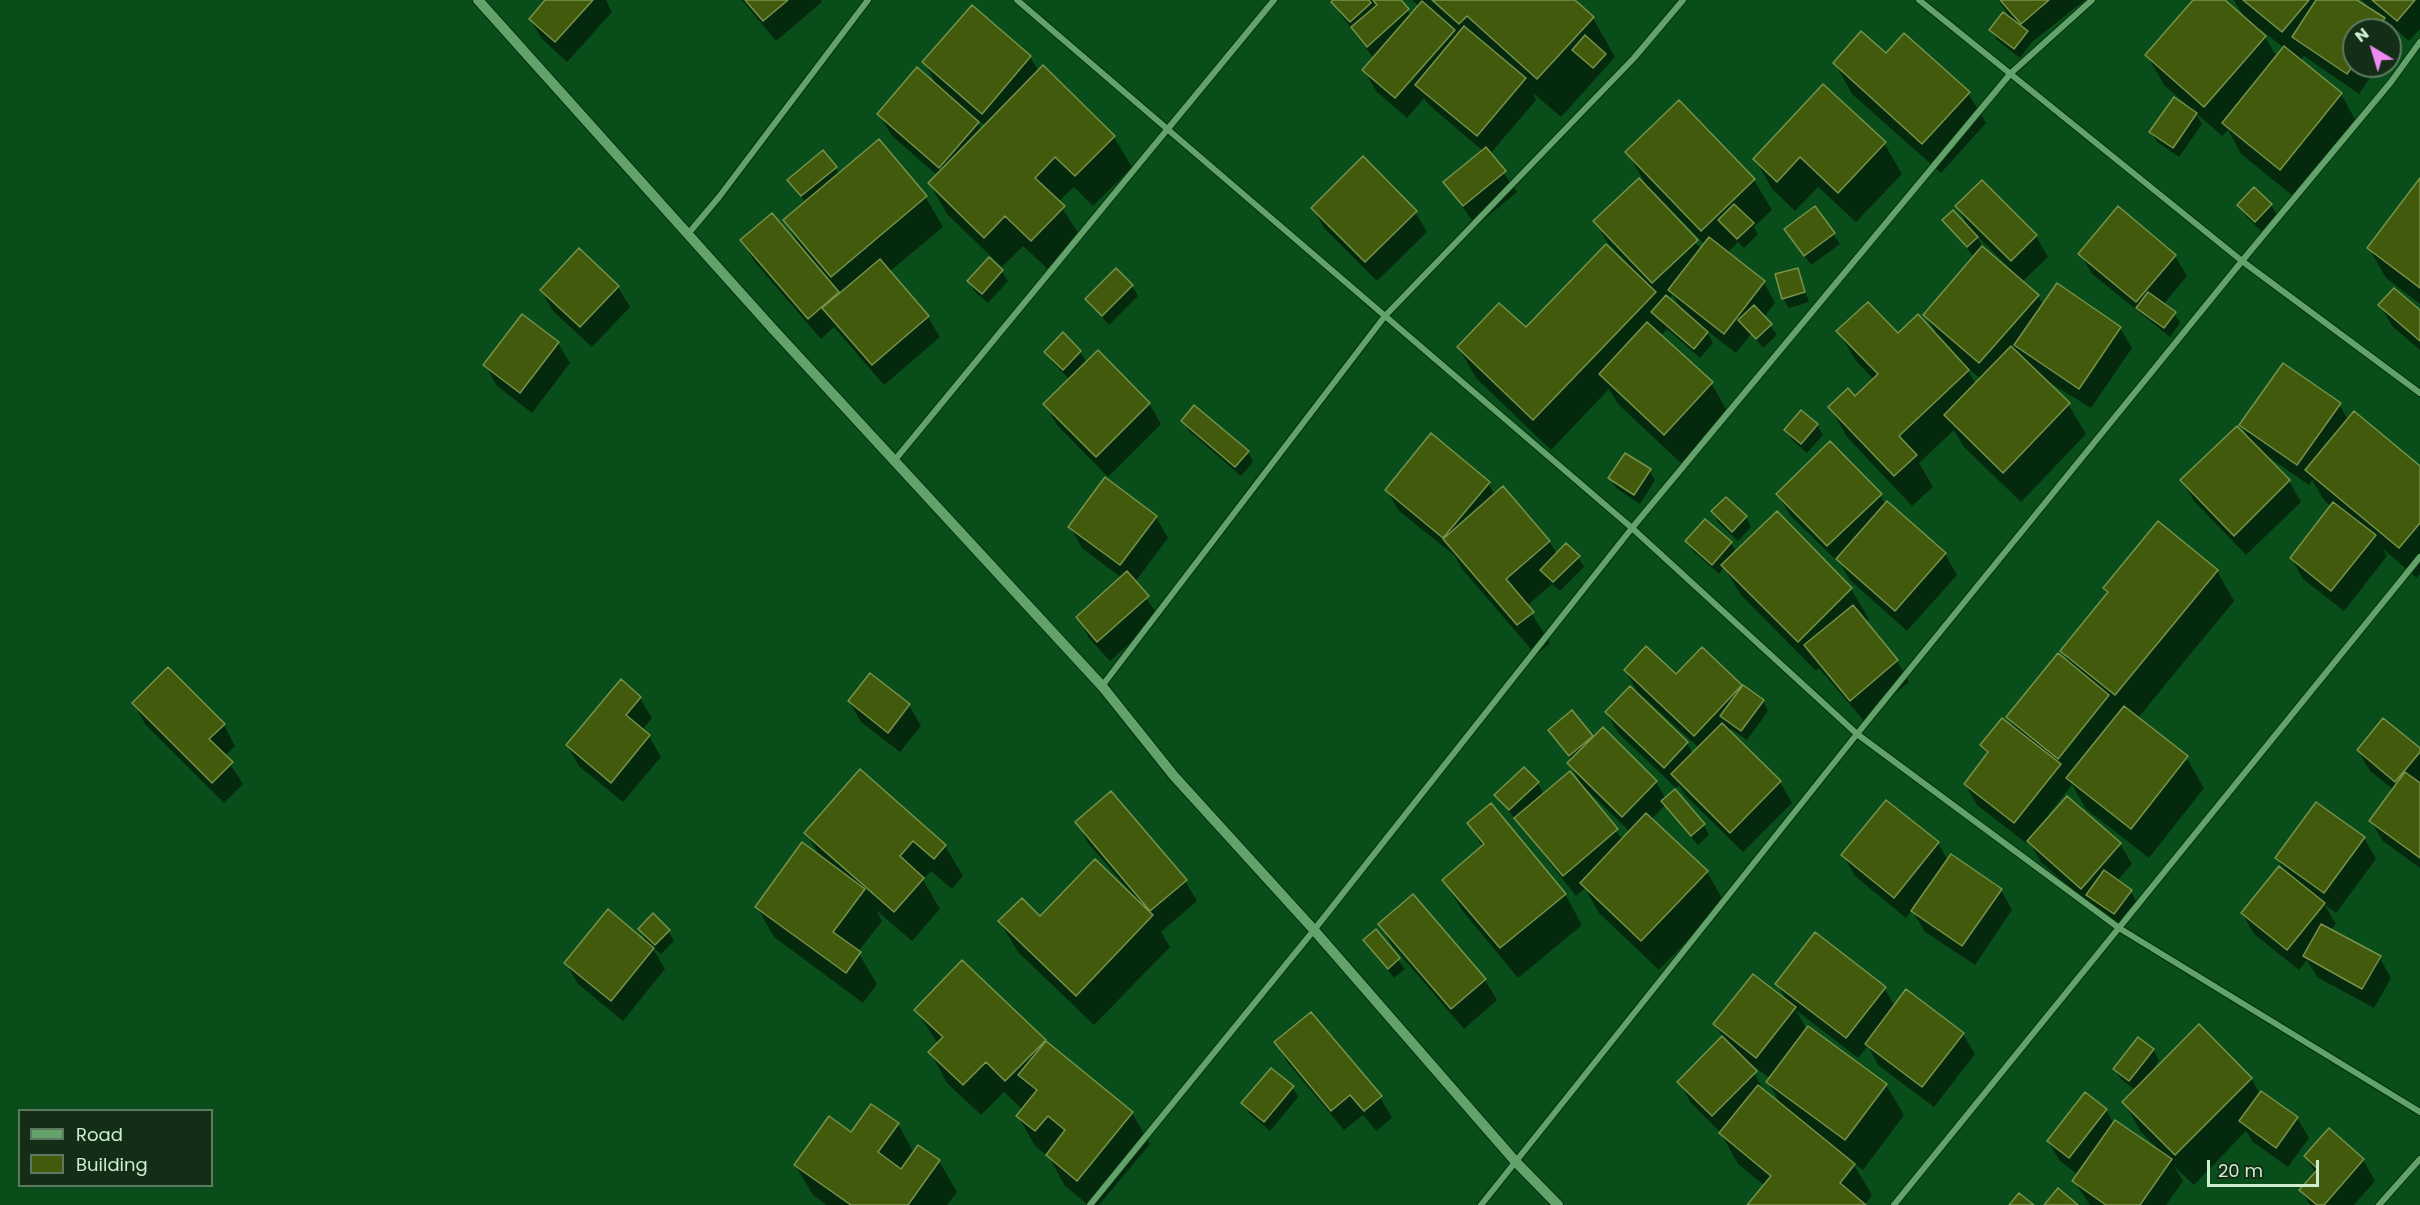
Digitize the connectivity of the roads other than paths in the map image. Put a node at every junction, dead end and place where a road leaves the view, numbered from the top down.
1 (478, 0) edge
2 (868, 0) edge
3 (1017, 0) edge
4 (1274, 0) edge
5 (1683, 0) edge
6 (1919, 0) edge
7 (2092, 0) edge
8 (2420, 42) edge
9 (2012, 73) junction
10 (1167, 130) junction
11 (688, 234) junction
12 (2242, 261) junction
13 (1385, 316) junction
14 (2420, 393) edge
15 (894, 460) junction
16 (1632, 528) junction
17 (2420, 557) edge
18 (1102, 686) junction
19 (1857, 734) junction
20 (2119, 928) junction
21 (1314, 930) junction
22 (2420, 1112) edge
23 (2420, 1159) edge
24 (1515, 1161) junction
25 (1090, 1205) edge
26 (1481, 1205) edge
27 (1558, 1205) edge
28 (1894, 1205) edge
29 (2379, 1205) edge

1 - 11 street
2 - 11 street
3 - 10 street
4 - 10 street
5 - 13 street
6 - 9 street
7 - 9 street
8 - 12 street
9 - 12 street
9 - 16 street
10 - 13 street
10 - 15 street
11 - 15 street
12 - 14 street
12 - 19 street
13 - 16 street
13 - 18 street
15 - 18 street
16 - 19 street
16 - 21 street
17 - 20 street
18 - 21 street
19 - 20 street
19 - 24 street
20 - 22 street
20 - 28 street
21 - 24 street
21 - 25 street
23 - 29 street
24 - 26 street
24 - 27 street

